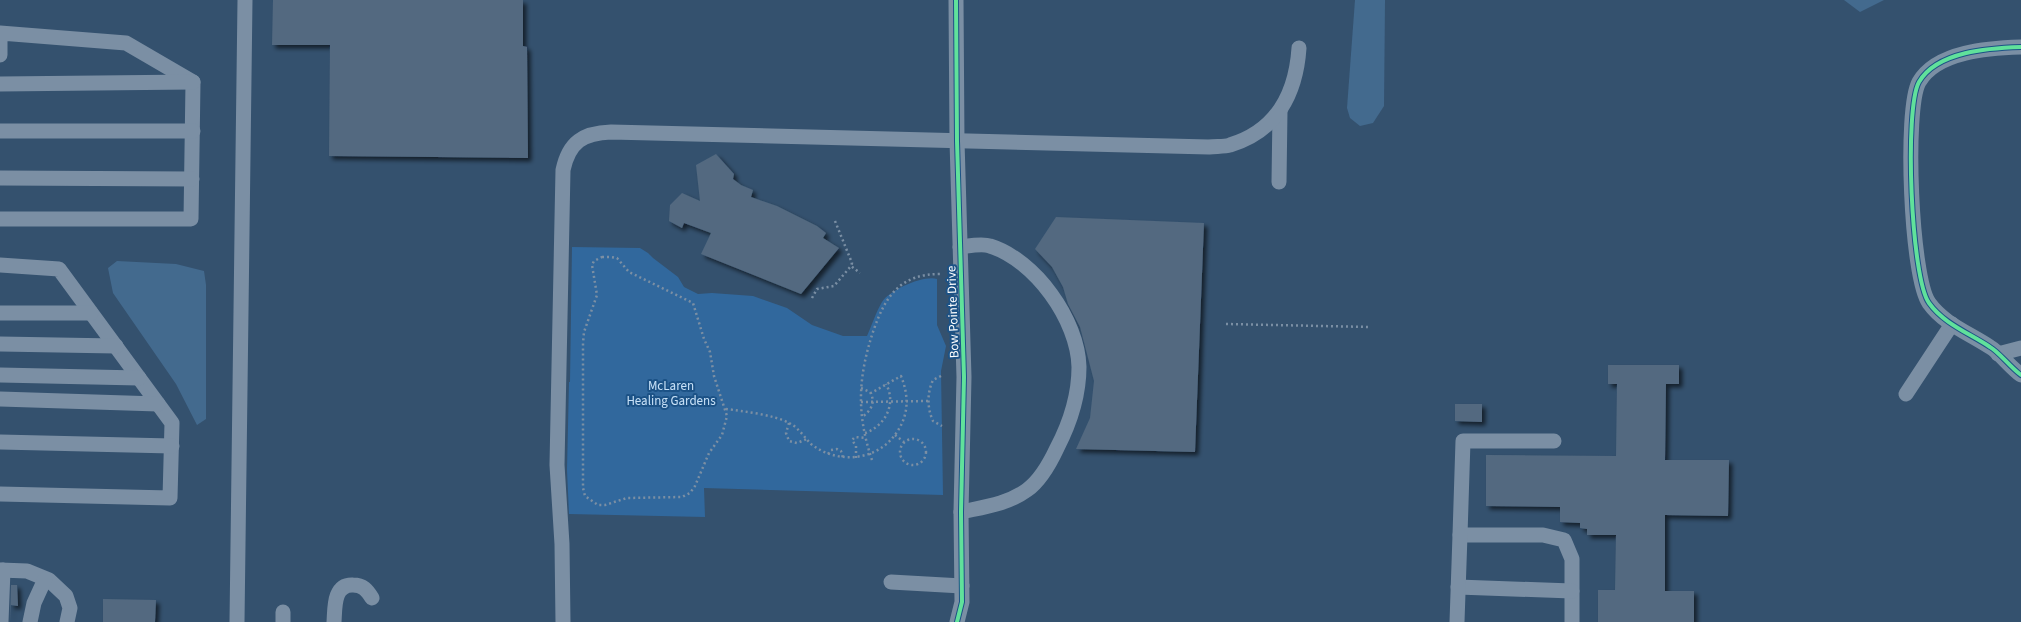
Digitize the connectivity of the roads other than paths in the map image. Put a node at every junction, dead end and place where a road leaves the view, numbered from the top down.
1 (245, 0) edge
2 (956, 0) edge
3 (2021, 47) edge
4 (1299, 48) dead end
5 (0, 55) edge
6 (194, 82) junction
7 (0, 84) edge
8 (1280, 111) junction
9 (0, 131) edge
10 (193, 131) junction
11 (957, 141) junction
12 (0, 178) edge
13 (192, 179) junction
14 (1279, 182) dead end
15 (0, 219) edge
16 (960, 247) junction
17 (0, 265) edge
18 (0, 312) edge
19 (91, 313) junction
20 (1952, 324) junction
21 (0, 344) edge
22 (116, 346) junction
23 (2021, 348) edge
24 (1998, 354) junction
25 (0, 375) edge
26 (2021, 375) edge
27 (139, 378) junction
28 (1906, 394) dead end
29 (0, 399) edge
30 (158, 404) junction
31 (1554, 441) dead end
32 (0, 442) edge
33 (172, 446) junction
34 (0, 494) edge
35 (961, 512) junction
36 (1460, 535) junction
37 (1, 570) edge
38 (45, 579) junction
39 (891, 582) dead end
40 (962, 586) junction
41 (1458, 587) junction
42 (1572, 592) junction
43 (372, 598) dead end
44 (962, 602) junction
45 (1, 622) edge
46 (30, 622) edge
47 (68, 622) edge
48 (238, 622) edge
49 (334, 622) edge
50 (563, 622) edge
51 (957, 622) edge
52 (968, 622) edge
53 (1457, 622) edge
54 (1572, 622) edge

1 - 48 street
2 - 11 street, Bow Pointe Drive
3 - 20 street
4 - 8 street
5 - 6 street
6 - 7 street
6 - 10 street
8 - 11 street
8 - 14 street
9 - 10 street
10 - 13 street
11 - 16 street, Bow Pointe Drive
11 - 50 street
12 - 13 street
13 - 15 street
16 - 35 street, Bow Pointe Drive
16 - 35 street
17 - 19 street
18 - 19 street
19 - 22 street
20 - 24 street
20 - 28 street
21 - 22 street
22 - 27 street
23 - 24 street
24 - 26 street
25 - 27 street
27 - 30 street
29 - 30 street
30 - 33 street
31 - 36 street
32 - 33 street
33 - 34 street
35 - 40 street, Bow Pointe Drive
36 - 41 street
36 - 42 street
37 - 38 street
37 - 45 street
38 - 46 street
38 - 47 street
39 - 40 street
40 - 44 street, Bow Pointe Drive
41 - 42 street
41 - 53 street
42 - 54 street
43 - 49 street
44 - 51 street, Bow Pointe Drive
44 - 52 street, Bow Pointe Drive

